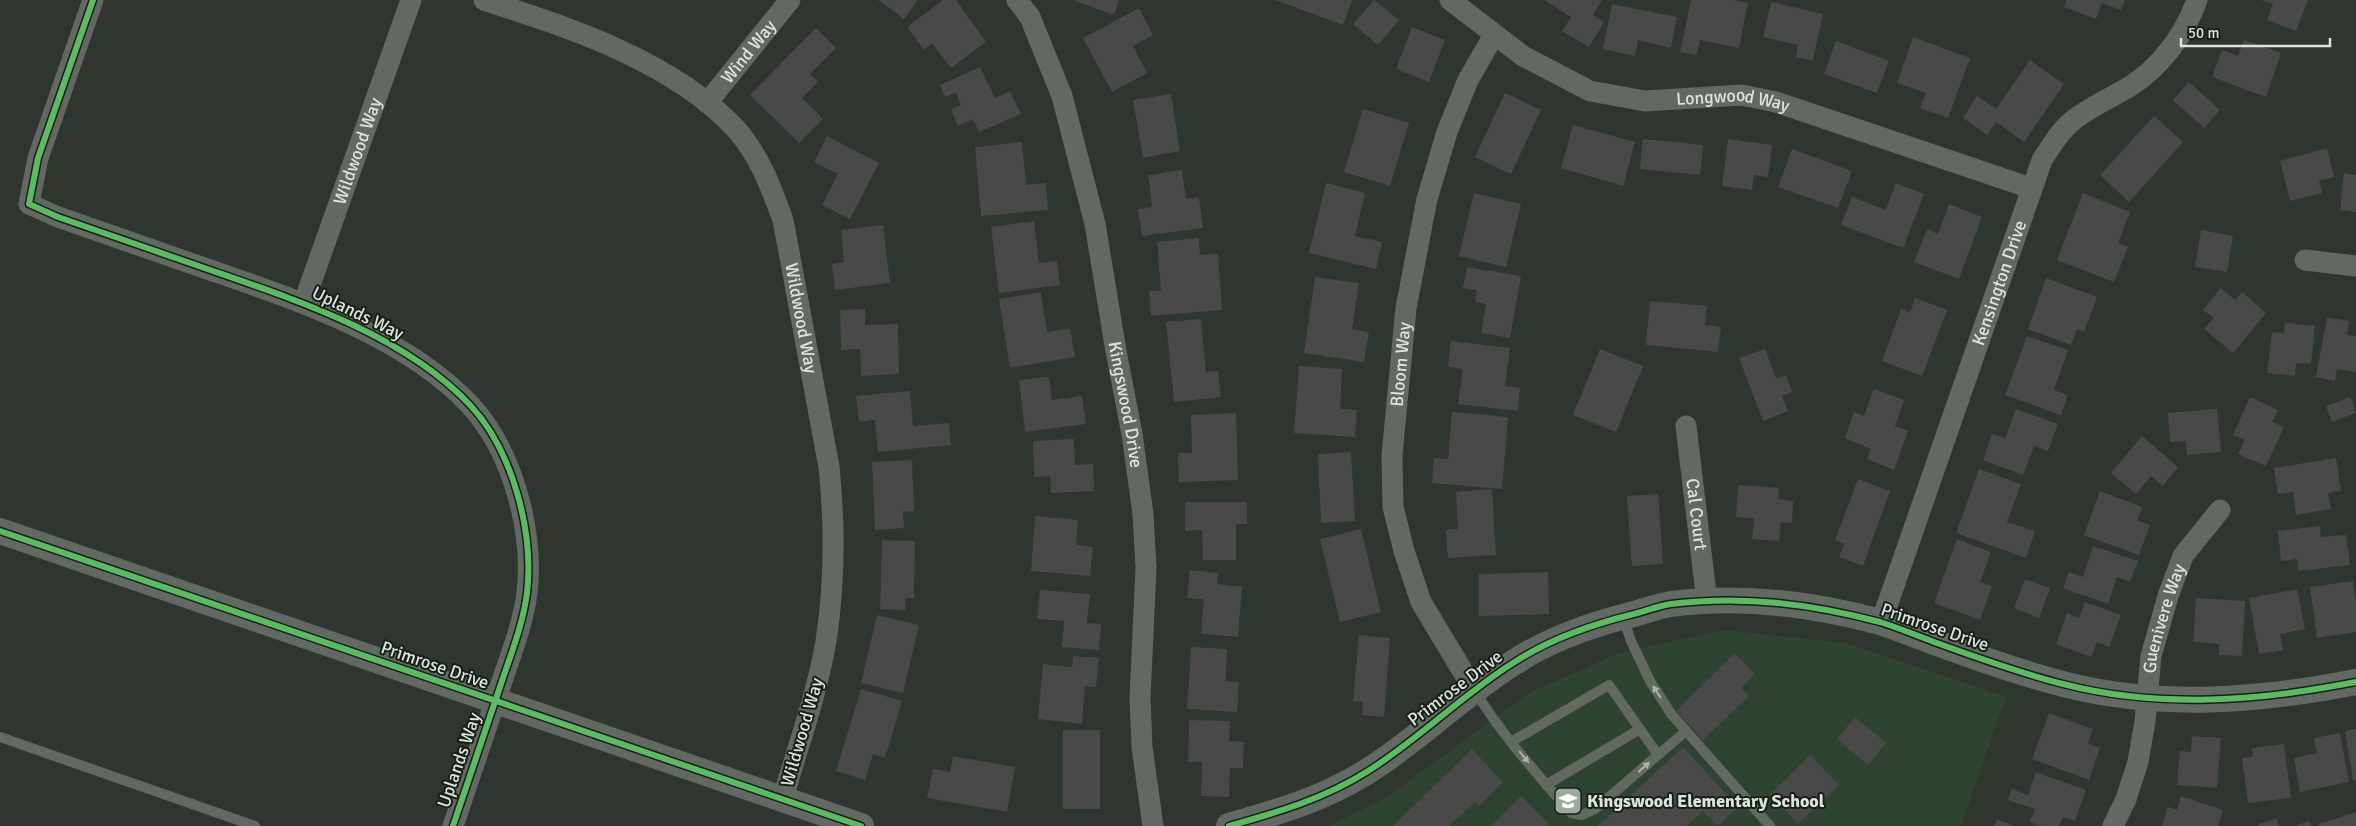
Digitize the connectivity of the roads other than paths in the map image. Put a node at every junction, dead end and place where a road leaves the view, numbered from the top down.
1 (92, 0) edge
2 (411, 0) edge
3 (484, 0) edge
4 (790, 0) edge
5 (1017, 0) edge
6 (1450, 0) edge
7 (2197, 0) edge
8 (1494, 35) junction
9 (707, 103) junction
10 (2031, 188) junction
11 (2305, 260) dead end
12 (2356, 266) edge
13 (304, 302) junction
14 (1686, 426) dead end
15 (2220, 510) dead end
16 (0, 531) edge
17 (1707, 602) junction
18 (1623, 617) junction
19 (1882, 623) junction
20 (2356, 682) edge
21 (1474, 690) junction
22 (2148, 698) junction
23 (495, 702) junction
24 (1640, 729) junction
25 (1686, 731) junction
26 (0, 737) edge
27 (1511, 742) junction
28 (1658, 755) junction
29 (1546, 785) junction
30 (783, 798) junction
31 (255, 826) edge
32 (453, 826) edge
33 (861, 826) edge
34 (1153, 826) edge
35 (1228, 826) edge
36 (1770, 826) edge
37 (2113, 826) edge

1 - 13 street, Uplands Way
2 - 13 street, Wildwood Way
3 - 9 street, Wildwood Way
4 - 9 street, Wind Way
5 - 34 street, Kingswood Drive
6 - 8 street, Longwood Way
7 - 10 street, Kensington Drive
8 - 10 street, Longwood Way
8 - 21 street, Bloom Way
9 - 30 street, Wildwood Way
10 - 19 street, Kensington Drive
11 - 12 street
13 - 23 street, Uplands Way
14 - 17 street, Cal Court
15 - 22 street, Guenivere Way
16 - 23 street, Primrose Drive
17 - 18 street, Primrose Drive
17 - 19 street, Primrose Drive
18 - 21 street, Primrose Drive
25 -> 18 lane
19 - 22 street, Primrose Drive
20 - 22 street, Primrose Drive
21 - 27 lane
21 - 35 street, Primrose Drive
22 - 37 street, Guenivere Way
23 - 30 street, Primrose Drive
23 - 32 street, Uplands Way
24 - 27 lane
24 - 28 lane
24 - 29 lane
25 - 28 lane
25 - 36 lane
26 - 31 lane
27 -> 29 lane
29 -> 28 lane
30 - 33 street, Primrose Drive

